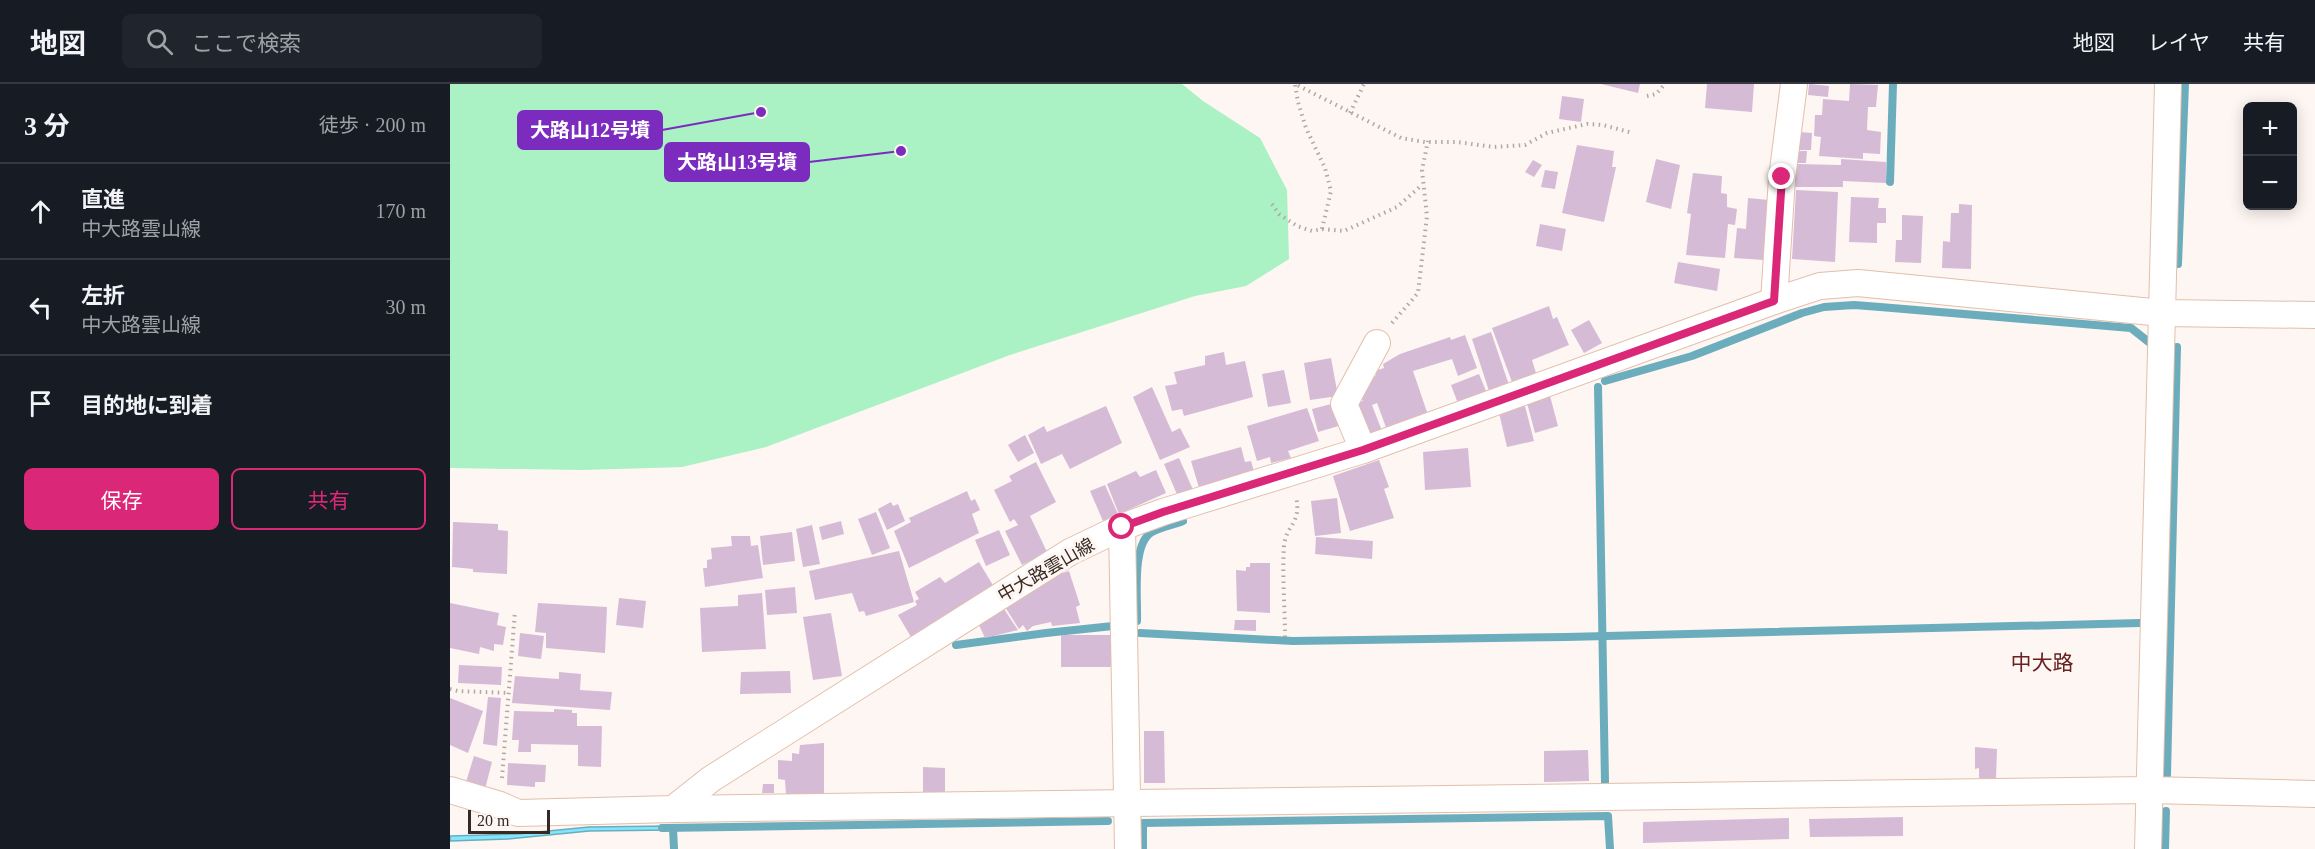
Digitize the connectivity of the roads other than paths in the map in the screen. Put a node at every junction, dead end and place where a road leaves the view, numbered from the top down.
1 (1794, 84) edge
2 (2168, 84) edge
3 (1774, 301) junction
4 (2162, 313) junction
5 (2315, 315) edge
6 (1377, 343) road end
7 (1363, 450) junction
8 (1122, 527) junction
9 (450, 790) edge
10 (2149, 790) junction
11 (2315, 794) edge
12 (1127, 804) junction
13 (673, 809) junction
14 (1128, 849) edge
15 (2148, 849) edge

1 - 3 street
2 - 4 street
3 - 4 street, 中大路雲山線
3 - 7 street, 中大路雲山線
4 - 5 street, 中大路雲山線
4 - 10 street
6 - 7 street
7 - 8 street, 中大路雲山線
8 - 12 street
8 - 13 street, 中大路雲山線
9 - 13 street
10 - 11 street
10 - 12 street
10 - 15 street
12 - 13 street
12 - 14 street

